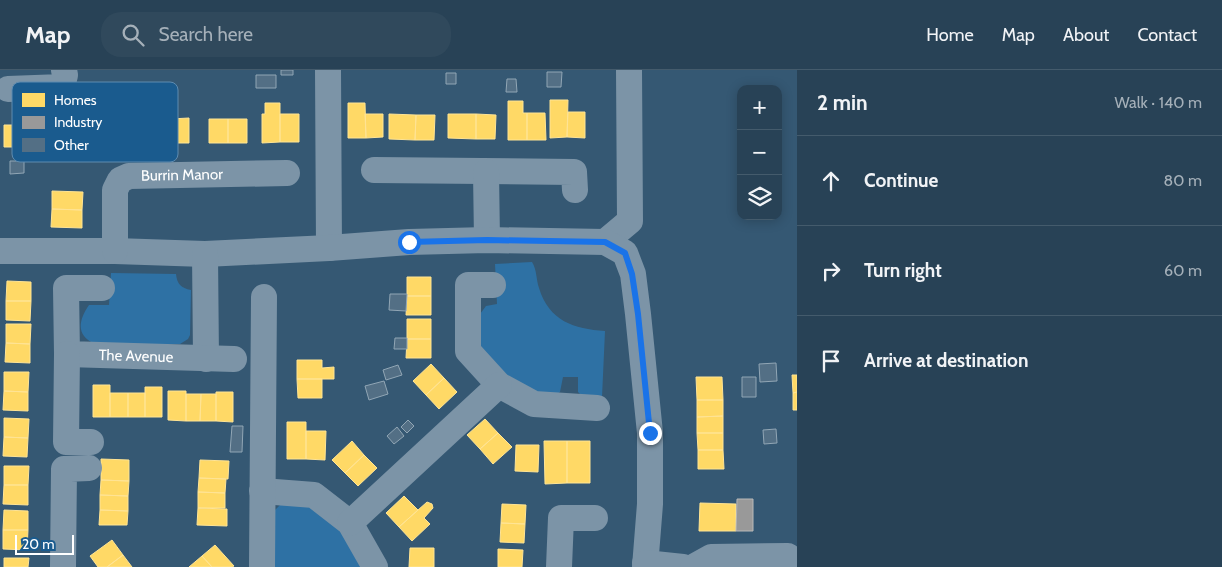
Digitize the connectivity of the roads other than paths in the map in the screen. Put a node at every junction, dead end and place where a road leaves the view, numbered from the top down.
1 (328, 70) edge
2 (629, 70) edge
3 (8, 88) dead end
4 (12, 88) edge
5 (374, 170) dead end
6 (486, 172) junction
7 (286, 173) dead end
8 (575, 190) dead end
9 (487, 240) junction
10 (605, 242) junction
11 (329, 248) junction
12 (0, 251) edge
13 (115, 251) junction
14 (205, 254) junction
15 (493, 285) dead end
16 (102, 288) dead end
17 (264, 297) dead end
18 (66, 354) junction
19 (206, 359) junction
20 (234, 359) dead end
21 (499, 385) junction
22 (598, 408) dead end
23 (91, 442) dead end
24 (89, 468) dead end
25 (262, 491) junction
26 (595, 518) dead end
27 (350, 522) junction
28 (645, 565) edge
29 (63, 567) edge
30 (262, 567) edge
31 (375, 567) edge
32 (559, 567) edge
33 (683, 567) edge
34 (693, 567) edge
35 (796, 567) edge

1 - 11 street
2 - 10 street
3 - 4 street
5 - 6 street
6 - 8 street
6 - 9 street
7 - 13 street, Burrin Manor
9 - 10 street
9 - 11 street
10 - 28 street
11 - 14 street
12 - 13 street
13 - 14 street
14 - 19 street
15 - 21 street
16 - 18 street
17 - 25 street
18 - 19 street, The Avenue
18 - 23 street
19 - 20 street, The Avenue
21 - 22 street
21 - 27 street
24 - 29 street
25 - 27 street
25 - 30 street
26 - 32 street
27 - 31 street
28 - 33 street
34 - 35 street

